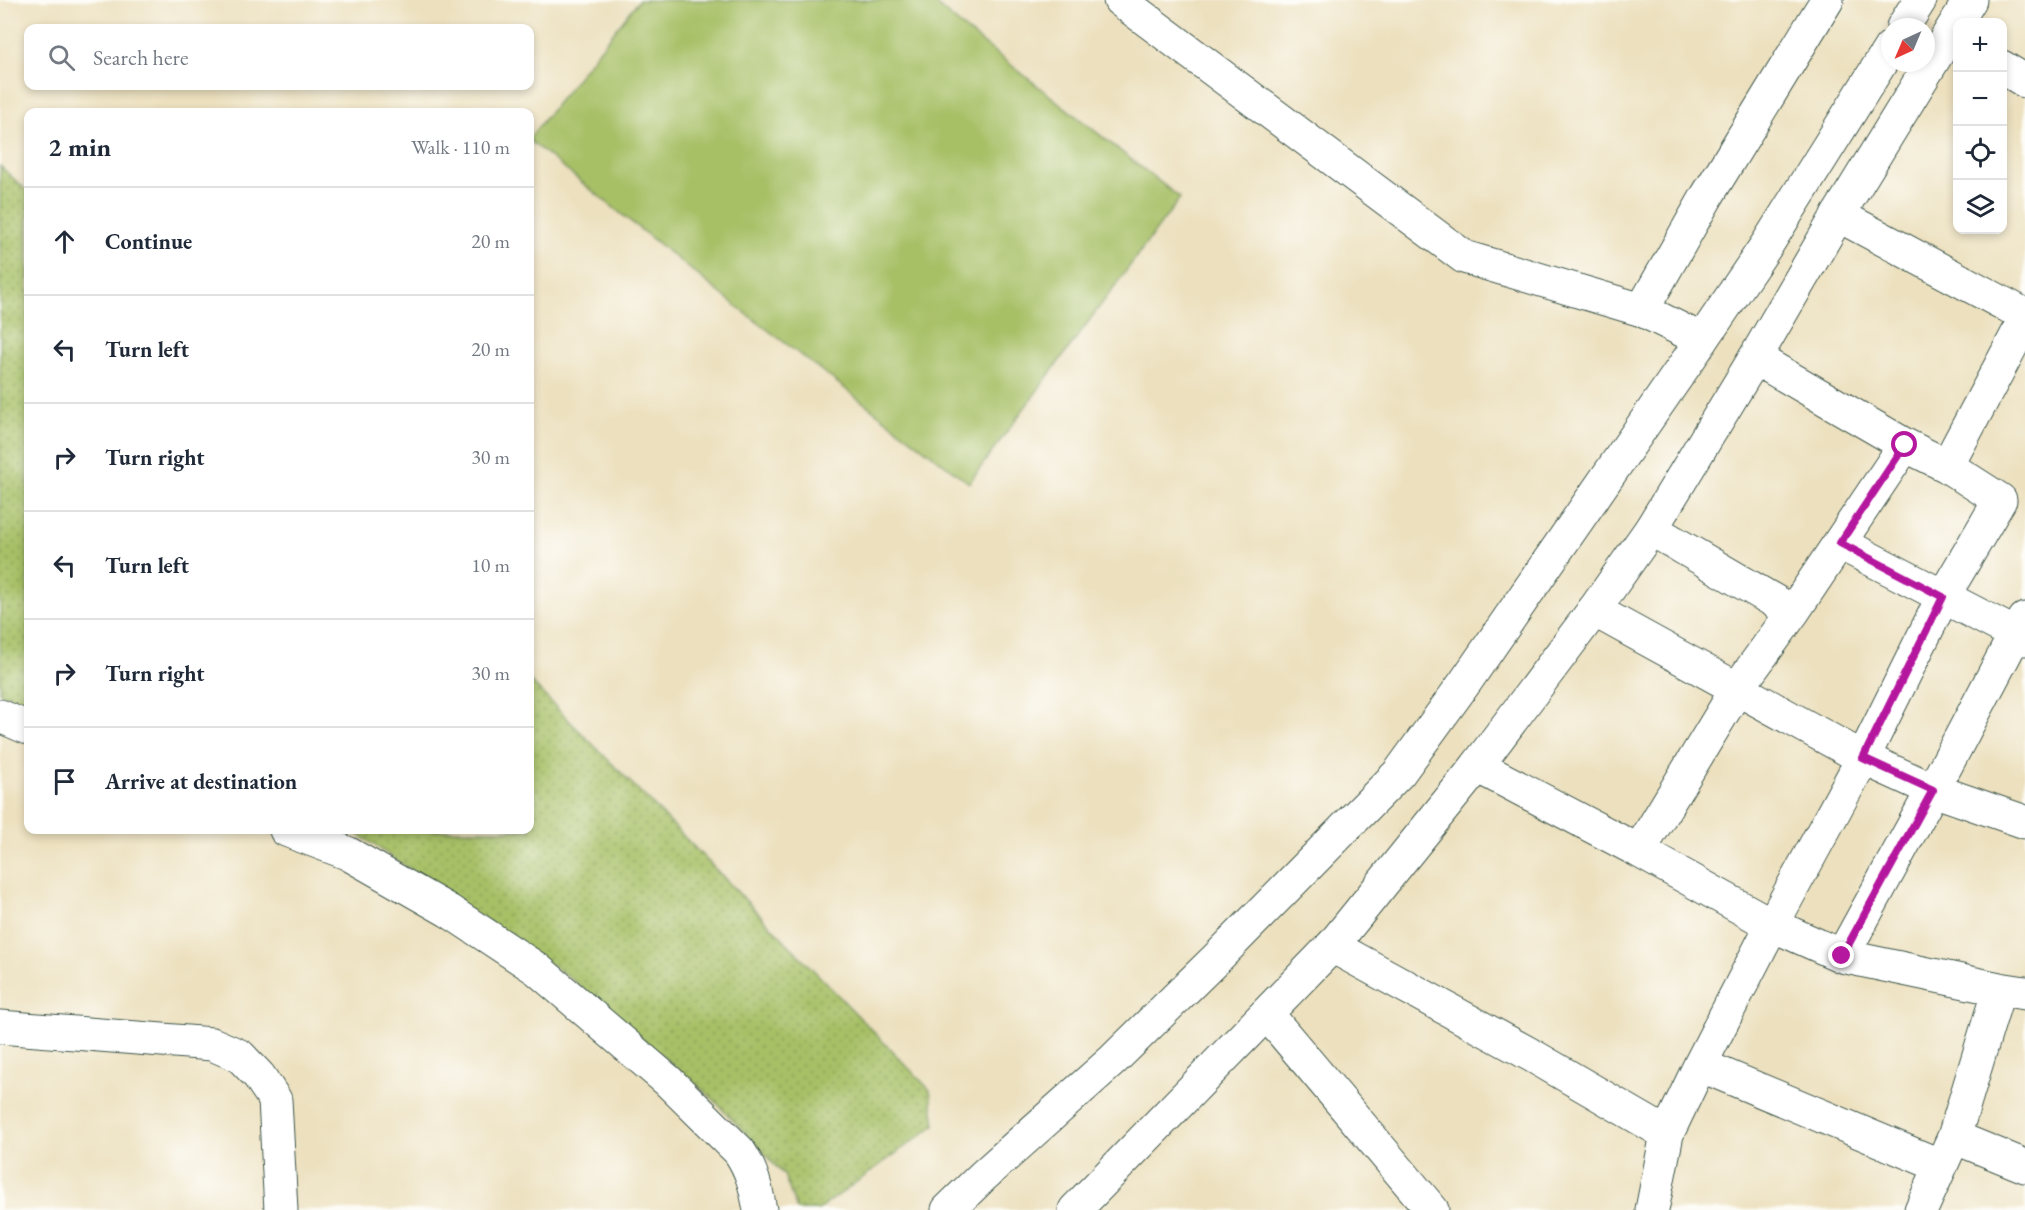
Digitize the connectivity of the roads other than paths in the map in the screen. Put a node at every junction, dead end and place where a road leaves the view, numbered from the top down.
1 (1120, 0) edge
2 (1827, 0) edge
3 (1920, 0) edge
4 (1970, 0) edge
5 (1909, 18) edge
6 (1962, 18) edge
7 (1953, 38) edge
8 (1881, 62) edge
9 (2007, 70) edge
10 (2025, 81) edge
11 (1838, 215) junction
12 (1642, 310) junction
13 (2025, 315) edge
14 (2025, 320) edge
15 (1702, 340) junction
16 (1755, 358) junction
17 (1905, 445) junction
18 (1947, 466) junction
19 (2012, 507) edge
20 (1650, 530) junction
21 (1840, 543) junction
22 (1943, 597) junction
23 (1594, 610) junction
24 (1793, 612) junction
25 (2022, 630) edge
26 (1737, 689) junction
27 (0, 716) edge
28 (24, 726) edge
29 (1863, 758) junction
30 (1477, 766) junction
31 (1933, 790) junction
32 (2025, 822) edge
33 (297, 834) edge
34 (1639, 851) junction
35 (1772, 925) junction
36 (1332, 946) junction
37 (1842, 956) junction
38 (2012, 991) edge
39 (1268, 1014) junction
40 (0, 1027) edge
41 (1700, 1065) junction
42 (1667, 1134) junction
43 (1948, 1151) junction
44 (2025, 1166) edge
45 (281, 1210) edge
46 (760, 1210) edge
47 (948, 1210) edge
48 (1076, 1210) edge
49 (1432, 1210) edge
50 (1652, 1210) edge
51 (1921, 1210) edge

1 - 12 street
2 - 12 street
3 - 5 street
4 - 6 street
7 - 11 street
8 - 15 street
9 - 10 street
11 - 13 street
11 - 16 street
12 - 15 street
14 - 18 street
15 - 47 street
16 - 17 street
16 - 20 street
17 - 18 street
17 - 21 street
18 - 19 street
19 - 22 street
20 - 23 street
20 - 24 street
21 - 22 street
21 - 24 street
22 - 25 street
22 - 29 street
23 - 26 street
23 - 30 street
24 - 26 street
25 - 31 street
26 - 29 street
26 - 34 street
27 - 28 street
29 - 31 street
29 - 35 street
30 - 34 street
30 - 36 street
31 - 32 street
31 - 37 street
33 - 46 street
34 - 35 street
35 - 37 street
35 - 41 street
36 - 39 street
36 - 42 street
37 - 38 street
38 - 43 street
39 - 48 street
39 - 49 street
40 - 45 street
41 - 42 street
41 - 43 street
42 - 50 street
43 - 44 street
43 - 51 street

